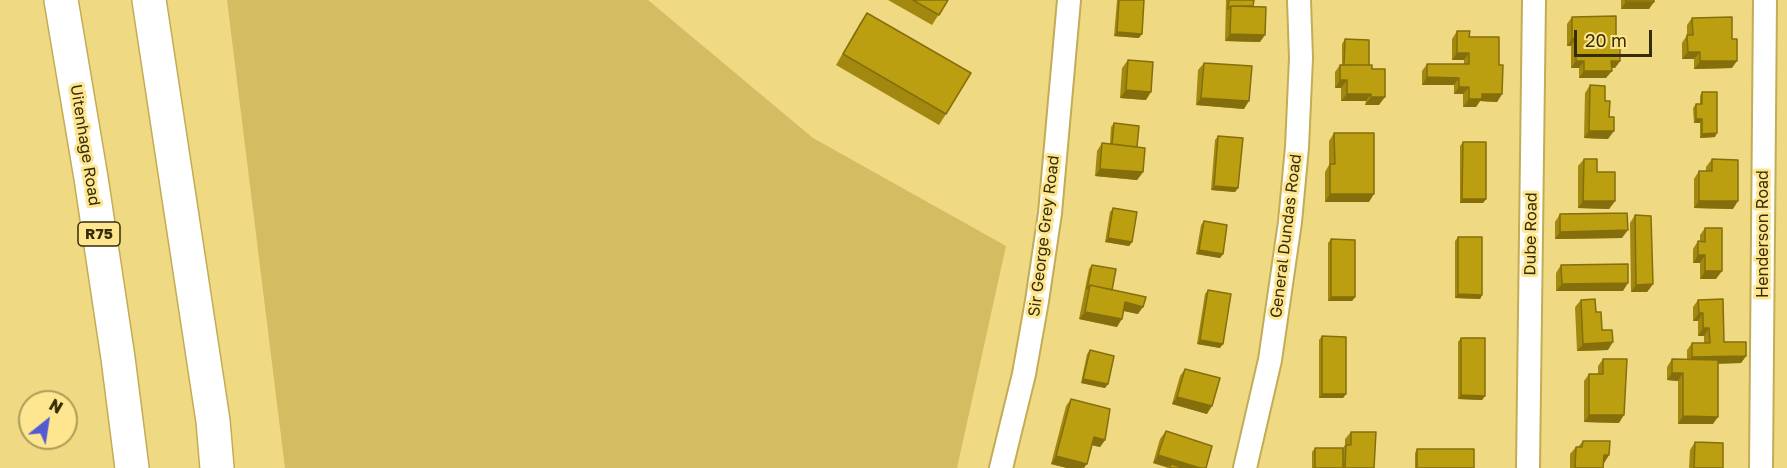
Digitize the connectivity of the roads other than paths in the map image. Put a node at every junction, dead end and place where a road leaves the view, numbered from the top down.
1 (61, 0) edge
2 (149, 0) edge
3 (1069, 0) edge
4 (1299, 0) edge
5 (1534, 0) edge
6 (1765, 0) edge
7 (132, 468) edge
8 (217, 468) edge
9 (1000, 468) edge
10 (1245, 468) edge
11 (1528, 468) edge
12 (1761, 468) edge

1 - 7 main road, Uitenhage Road / R75
2 - 8 main road
3 - 9 street, Sir George Grey Road
4 - 10 street, General Dundas Road
5 - 11 street, Dube Road
6 - 12 street, Henderson Road

